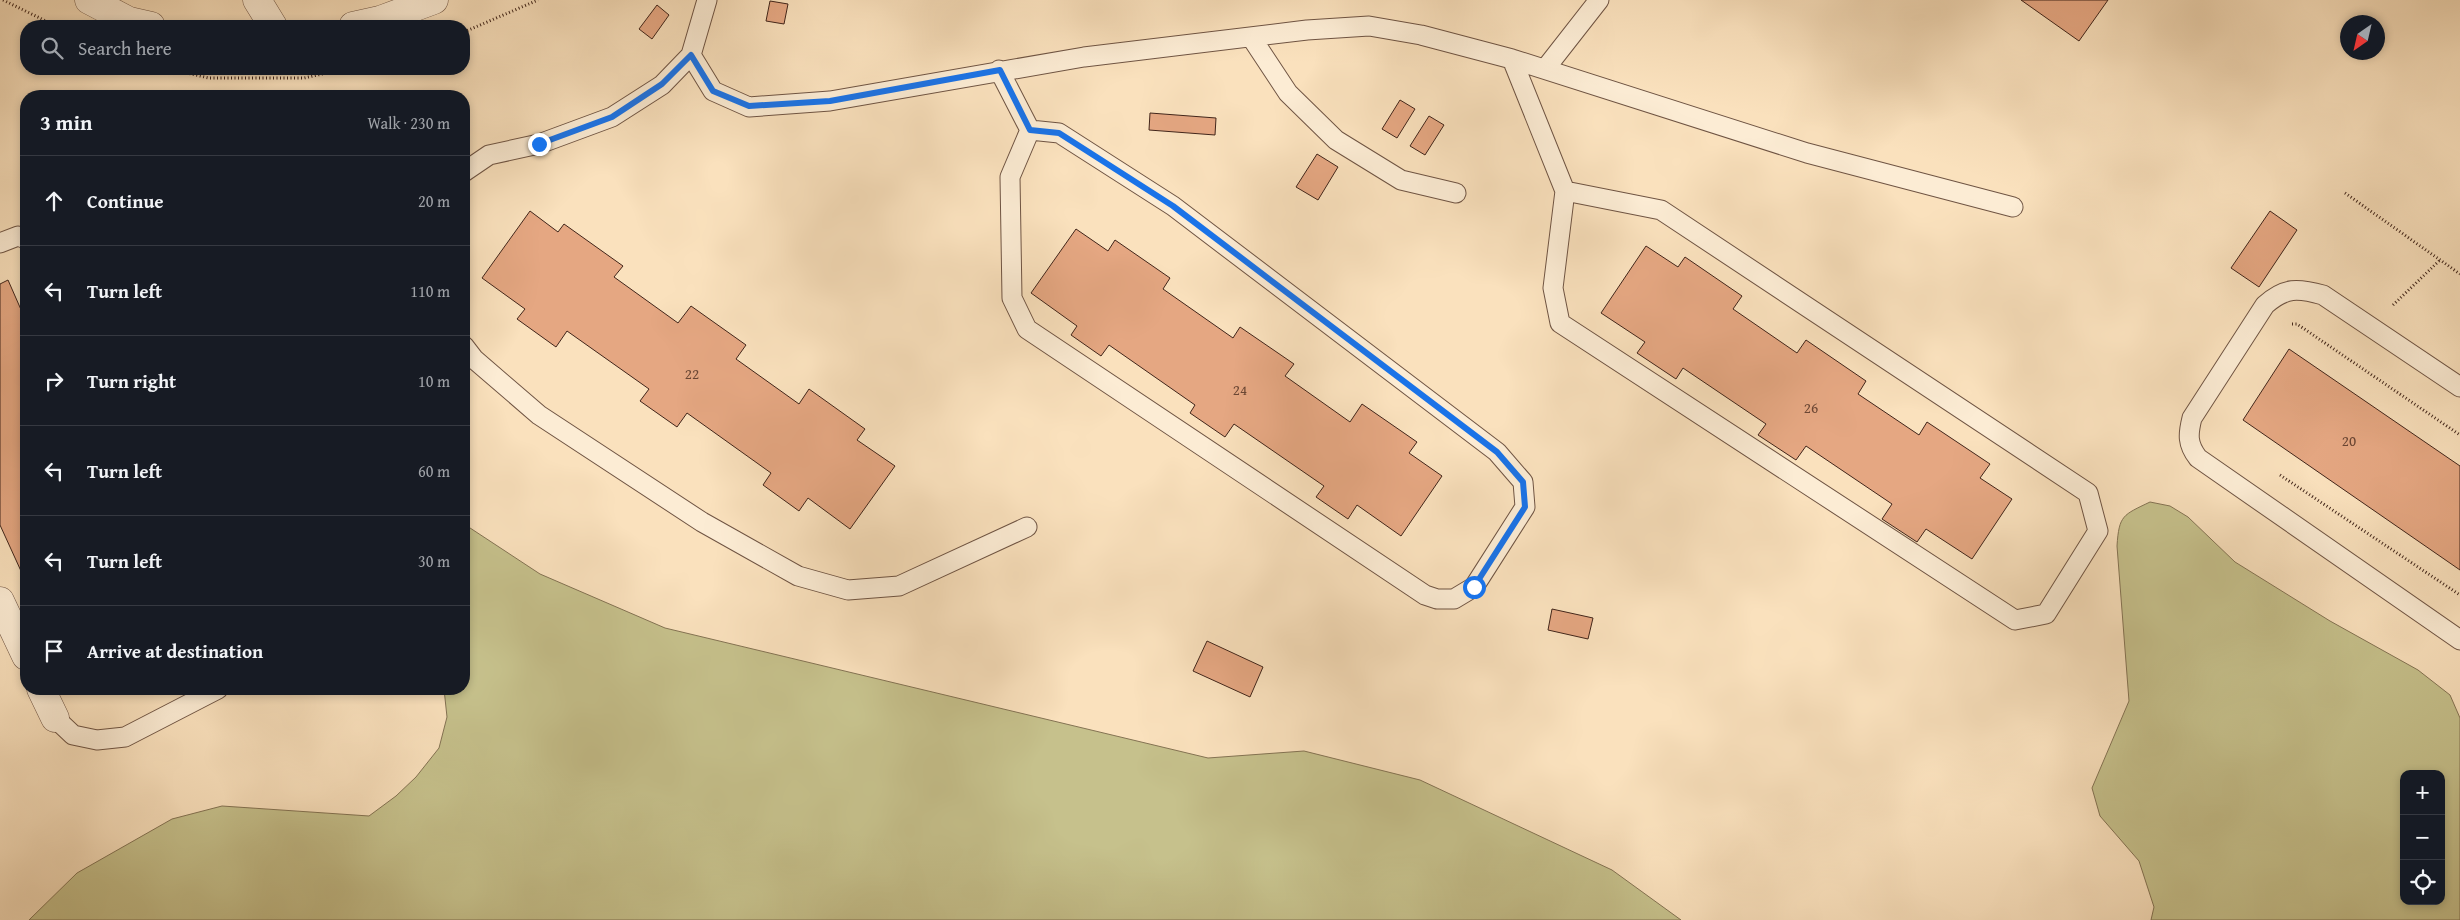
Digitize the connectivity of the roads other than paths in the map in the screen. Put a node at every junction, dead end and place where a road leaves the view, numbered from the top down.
1 (89, 0) edge
2 (256, 0) edge
3 (434, 0) edge
4 (707, 0) edge
5 (1599, 0) edge
6 (127, 20) edge
7 (269, 20) edge
8 (380, 20) edge
9 (1251, 38) junction
10 (691, 55) junction
11 (1512, 59) junction
12 (1545, 69) junction
13 (1000, 70) junction
14 (1030, 130) junction
15 (470, 168) edge
16 (1565, 191) junction
17 (1456, 193) dead end
18 (2013, 207) dead end
19 (20, 237) edge
20 (0, 244) edge
21 (470, 354) edge
22 (2460, 387) edge
23 (1027, 527) dead end
24 (0, 601) edge
25 (2460, 640) edge
26 (20, 643) edge
27 (45, 695) edge
28 (206, 695) edge
29 (55, 718) joint

1 - 6 street
2 - 7 street
3 - 8 street
4 - 10 lane
5 - 12 lane
9 - 11 lane
9 - 13 lane
9 - 17 lane
10 - 13 lane
10 - 15 lane
11 - 12 lane
11 - 16 lane
12 - 18 lane
13 - 14 lane
14 - 14 lane
16 - 16 lane
19 - 20 lane
21 - 23 lane
22 - 25 lane
24 - 26 street
27 - 29 street
28 - 29 lane

